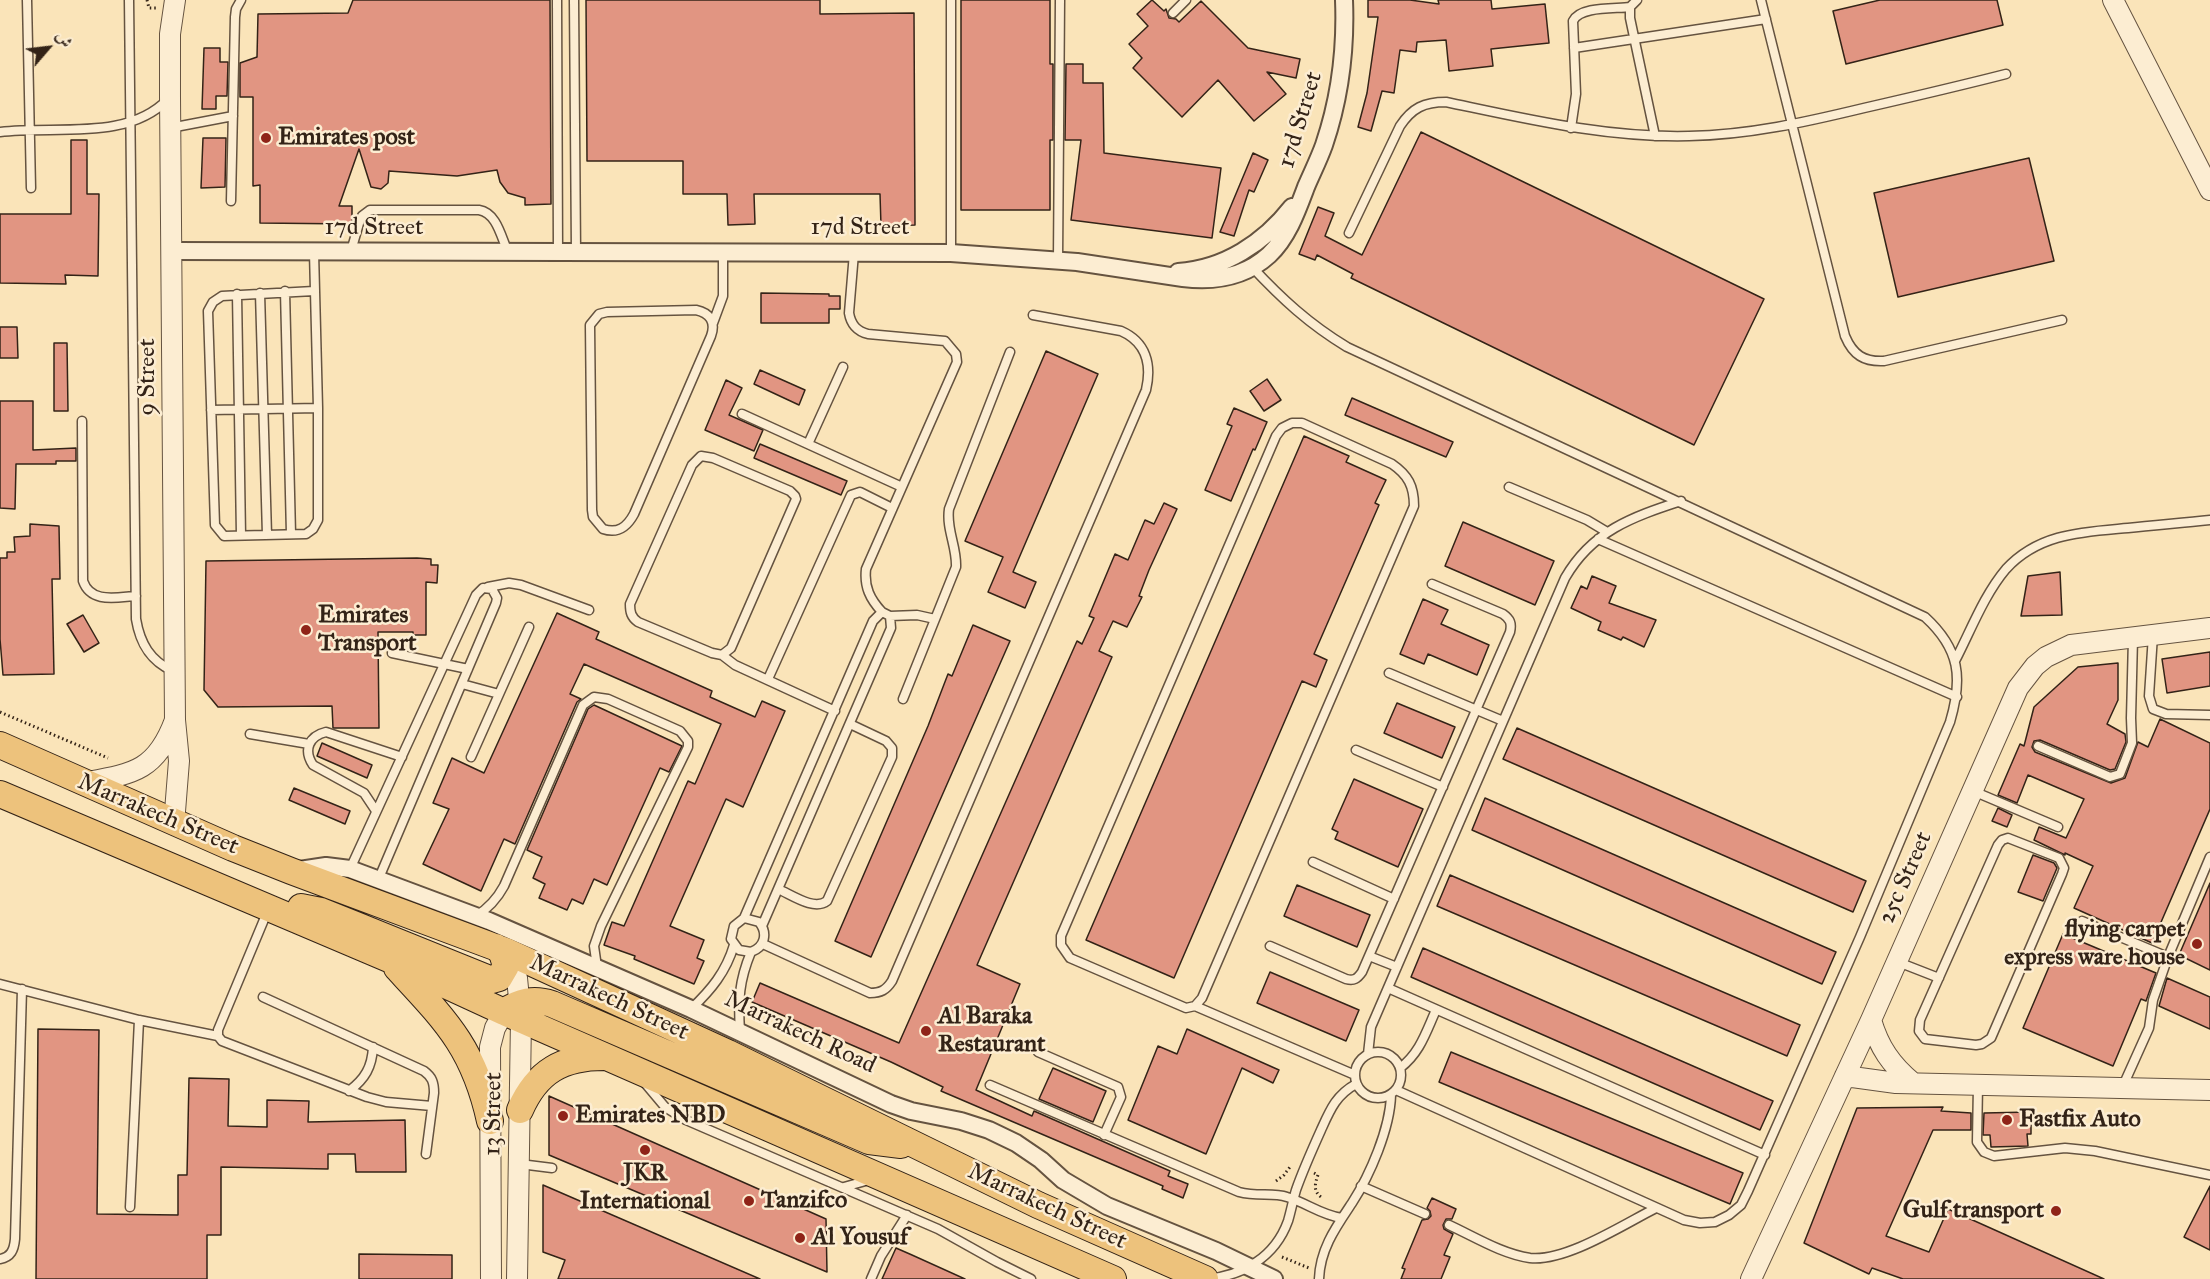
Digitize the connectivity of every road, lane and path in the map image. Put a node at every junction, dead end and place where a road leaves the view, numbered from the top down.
1 (27, 0) edge
2 (129, 0) edge
3 (163, 0) edge
4 (175, 0) edge
5 (241, 0) edge
6 (557, 0) edge
7 (574, 0) edge
8 (951, 0) edge
9 (1060, 0) edge
10 (1186, 0) edge
11 (1344, 0) edge
12 (1637, 0) edge
13 (1761, 0) edge
14 (2113, 0) edge
15 (1630, 7) junction
16 (1173, 13) dead end
17 (1766, 19) junction
18 (170, 34) junction
19 (1634, 39) junction
20 (1574, 48) junction
21 (2006, 74) dead end
22 (170, 97) junction
23 (233, 116) junction
24 (132, 123) junction
25 (1792, 125) junction
26 (170, 128) junction
27 (1571, 128) junction
28 (30, 130) junction
29 (0, 132) edge
30 (1656, 136) junction
31 (1308, 182) junction
32 (31, 188) dead end
33 (2210, 190) edge
34 (231, 201) dead end
35 (1349, 233) dead end
36 (173, 251) junction
37 (351, 251) junction
38 (314, 252) junction
39 (508, 252) junction
40 (558, 252) junction
41 (576, 252) junction
42 (723, 252) junction
43 (854, 253) junction
44 (951, 253) junction
45 (1058, 260) junction
46 (1252, 267) junction
47 (1162, 273) junction
48 (285, 291) junction
49 (315, 291) junction
50 (260, 293) junction
51 (237, 294) junction
52 (1033, 315) dead end
53 (2062, 321) dead end
54 (713, 323) junction
55 (1010, 352) dead end
56 (843, 367) dead end
57 (318, 408) junction
58 (264, 409) junction
59 (289, 409) junction
60 (212, 410) junction
61 (239, 410) junction
62 (742, 414) dead end
63 (82, 420) dead end
64 (808, 444) junction
65 (902, 487) junction
66 (1509, 487) dead end
67 (1681, 501) junction
68 (892, 508) junction
69 (2210, 520) edge
70 (1607, 532) junction
71 (291, 534) junction
72 (241, 535) junction
73 (267, 535) junction
74 (1598, 539) junction
75 (1432, 584) dead end
76 (488, 587) junction
77 (136, 596) junction
78 (588, 610) dead end
79 (886, 614) junction
80 (935, 620) junction
81 (529, 627) dead end
82 (2210, 628) edge
83 (2153, 635) junction
84 (2133, 637) junction
85 (392, 653) dead end
86 (722, 654) junction
87 (1955, 661) junction
88 (444, 664) junction
89 (468, 669) junction
90 (176, 673) junction
91 (1389, 673) dead end
92 (768, 679) junction
93 (462, 684) junction
94 (499, 694) junction
95 (1957, 697) junction
96 (903, 699) dead end
97 (1477, 709) junction
98 (836, 711) junction
99 (0, 712) edge
100 (2210, 715) edge
101 (175, 720) junction
102 (1503, 721) junction
103 (850, 724) junction
104 (250, 734) dead end
105 (309, 744) junction
106 (0, 745) edge
107 (2038, 746) dead end
108 (1356, 750) dead end
109 (402, 757) junction
110 (471, 757) dead end
111 (112, 759) dead end
112 (82, 783) junction
113 (1443, 787) junction
114 (1973, 791) junction
115 (0, 794) edge
116 (376, 812) junction
117 (174, 824) junction
118 (2058, 827) dead end
119 (2210, 857) edge
120 (1313, 862) dead end
121 (351, 869) junction
122 (291, 872) junction
123 (379, 878) junction
124 (778, 889) junction
125 (1394, 899) junction
126 (273, 909) junction
127 (476, 916) junction
128 (744, 918) junction
129 (2082, 921) dead end
130 (762, 926) junction
131 (763, 944) junction
132 (734, 945) junction
133 (1270, 946) dead end
134 (502, 949) junction
135 (751, 952) junction
136 (1369, 956) junction
137 (2168, 957) junction
138 (388, 959) junction
139 (1897, 962) junction
140 (1397, 967) junction
141 (597, 968) junction
142 (1939, 978) junction
143 (0, 984) edge
144 (1388, 988) junction
145 (22, 989) junction
146 (263, 997) dead end
147 (1195, 1006) junction
148 (692, 1009) junction
149 (1436, 1010) junction
150 (515, 1011) junction
151 (140, 1020) junction
152 (1871, 1020) junction
153 (740, 1032) junction
154 (218, 1036) junction
155 (373, 1047) junction
156 (1038, 1052) dead end
157 (1368, 1054) junction
158 (607, 1057) junction
159 (1400, 1068) junction
160 (635, 1069) junction
161 (1845, 1076) junction
162 (1355, 1080) junction
163 (1913, 1083) junction
164 (1978, 1084) junction
165 (990, 1085) dead end
166 (2122, 1089) junction
167 (2210, 1090) edge
168 (349, 1091) junction
169 (1394, 1093) junction
170 (432, 1106) junction
171 (520, 1110) junction
172 (490, 1121) junction
173 (1104, 1135) junction
174 (914, 1144) junction
175 (426, 1154) dead end
176 (1765, 1155) junction
177 (519, 1164) junction
178 (1292, 1164) dead end
179 (552, 1168) dead end
180 (1284, 1175) dead end
181 (1318, 1175) dead end
182 (2210, 1175) edge
183 (882, 1176) junction
184 (1361, 1186) junction
185 (844, 1187) junction
186 (1324, 1198) dead end
187 (1293, 1199) junction
188 (130, 1207) dead end
189 (1656, 1208) junction
190 (1425, 1214) dead end
191 (907, 1215) junction
192 (1342, 1218) junction
193 (1449, 1225) dead end
194 (1269, 1252) junction
195 (0, 1259) edge
196 (1250, 1268) junction
197 (1319, 1275) edge
198 (491, 1279) edge
199 (517, 1279) edge
200 (871, 1279) edge
201 (1031, 1279) edge
202 (1113, 1279) edge
203 (1205, 1279) edge
204 (1274, 1279) edge
205 (1751, 1279) edge

1 - 28 lane
2 - 24 lane
3 - 18 street, 9 Street
4 - 18 street, 9 Street
5 - 23 lane
6 - 40 lane
7 - 41 lane
8 - 44 lane
9 - 45 lane
10 - 16 lane
11 - 31 street, 17d Street
12 - 15 lane
13 - 17 lane
14 - 33 street
15 - 19 lane
15 - 20 lane
17 - 19 lane
17 - 25 lane
18 - 22 street, 9 Street
19 - 20 lane
19 - 30 lane
20 - 27 lane
21 - 25 lane
22 - 24 lane
22 - 26 street, 9 Street
23 - 26 lane
23 - 34 lane
24 - 28 lane
24 - 77 lane
25 - 30 lane
25 - 53 lane
26 - 36 street, 9 Street
27 - 30 lane
27 - 35 lane
28 - 29 lane
28 - 32 lane
31 - 46 street, 17d Street
31 - 47 street
36 - 38 street, 17d Street
36 - 90 street, 9 Street
37 - 38 street, 17d Street
37 - 39 street, 17d Street
37 - 39 lane
38 - 49 lane
39 - 40 street, 17d Street
40 - 41 street, 17d Street
41 - 42 street, 17d Street
42 - 43 street, 17d Street
42 - 54 lane
43 - 44 street, 17d Street
43 - 65 lane
44 - 45 street, 17d Street
45 - 47 street, 17d Street
46 - 47 street, 17d Street
46 - 67 lane
48 - 49 lane
48 - 50 lane
48 - 59 lane
49 - 57 lane
50 - 51 lane
50 - 58 lane
51 - 60 lane
51 - 61 lane
52 - 131 lane
54 - 54 lane
55 - 80 lane
56 - 64 lane
57 - 59 lane
57 - 71 lane
58 - 59 lane
58 - 61 lane
58 - 73 lane
59 - 71 lane
60 - 61 lane
60 - 72 lane
61 - 72 lane
62 - 64 lane
63 - 77 lane
64 - 65 lane
65 - 68 lane
66 - 70 lane
67 - 70 lane
67 - 87 lane
68 - 79 lane
68 - 92 lane
69 - 87 lane
70 - 74 lane
71 - 73 lane
72 - 73 lane
74 - 95 lane
74 - 102 lane
75 - 97 lane
76 - 78 lane
76 - 88 lane
76 - 89 lane
77 - 90 lane
79 - 80 lane
79 - 98 lane
79 - 103 lane
80 - 96 lane
81 - 94 lane
82 - 83 street, 25c Street
83 - 84 street, 25c Street
83 - 100 lane
84 - 107 lane
84 - 114 street, 25c Street
85 - 88 lane
86 - 86 lane
86 - 92 lane
87 - 95 lane
88 - 89 lane
88 - 109 lane
89 - 93 lane
90 - 101 street, 9 Street
91 - 97 lane
92 - 98 lane
93 - 94 lane
93 - 123 lane
94 - 110 lane
95 - 176 lane
97 - 102 lane
97 - 113 lane
98 - 128 lane
99 - 111 path
101 - 112 street, 9 Street
101 - 117 street, 9 Street
102 - 140 lane
103 - 124 lane
103 - 124 lane
104 - 105 lane
105 - 109 lane
105 - 116 lane
106 - 112 main road, Marrakech Street
108 - 113 lane
109 - 116 lane
112 - 117 main road, Marrakech Street
113 - 125 lane
114 - 118 lane
114 - 139 street, 25c Street
115 - 126 main road, Marrakech Street
116 - 121 lane
117 - 122 main road, Marrakech Street
119 - 137 lane
120 - 125 lane
121 - 122 street, Marrakech Road
121 - 123 street, Marrakech Road
122 - 134 main road, Marrakech Street
123 - 127 street, Marrakech Road
124 - 130 lane
125 - 136 lane
126 - 134 main road
126 - 138 main road, Marrakech Street
126 - 154 lane
127 - 141 street, Marrakech Road
127 - 141 lane
128 - 130 lane
128 - 132 lane
129 - 137 lane
130 - 131 lane
131 - 135 lane
132 - 135 lane
132 - 148 lane
133 - 136 lane
134 - 150 street, 13 Street
134 - 174 main road, Marrakech Street
135 - 153 lane
136 - 140 lane
137 - 166 lane
138 - 150 main road, Marrakech Street
138 - 172 main road
139 - 142 lane
139 - 152 street, 25c Street
140 - 144 lane
141 - 148 street, Marrakech Road
142 - 142 lane
143 - 145 lane
144 - 149 lane
144 - 157 lane
145 - 151 lane
145 - 195 lane
146 - 155 lane
147 - 147 lane
147 - 162 lane
148 - 153 street, Marrakech Road
149 - 159 lane
149 - 176 lane
150 - 158 main road, Marrakech Street
150 - 171 street, 13 Street
150 - 172 street, 13 Street
150 - 174 main road
151 - 154 lane
151 - 188 lane
152 - 161 street, 25c Street
152 - 163 street
153 - 196 street, Marrakech Road
154 - 168 lane
155 - 168 lane
155 - 170 lane
156 - 173 lane
157 - 159 lane
157 - 162 lane
158 - 160 main road, Marrakech Street
158 - 171 main road
159 - 169 lane
160 - 183 main road, Marrakech Street
160 - 185 lane
161 - 163 street
161 - 205 street, 25c Street
162 - 169 lane
162 - 187 lane
163 - 164 street
164 - 166 street
164 - 182 lane
165 - 173 lane
166 - 167 street
168 - 170 lane
169 - 184 lane
169 - 189 lane
170 - 175 lane
171 - 177 street, 13 Street
172 - 198 street, 13 Street
173 - 187 lane
174 - 203 main road, Marrakech Street
176 - 189 lane
177 - 179 lane
177 - 199 street, 13 Street
178 - 180 path
181 - 186 path
183 - 185 lane
183 - 202 main road, Marrakech Street
184 - 190 lane
184 - 192 lane
185 - 191 lane
187 - 192 lane
187 - 194 lane
189 - 193 lane
191 - 200 lane
191 - 201 lane
192 - 197 lane
194 - 196 lane
194 - 197 path
196 - 203 lane
196 - 204 street, Marrakech Road

